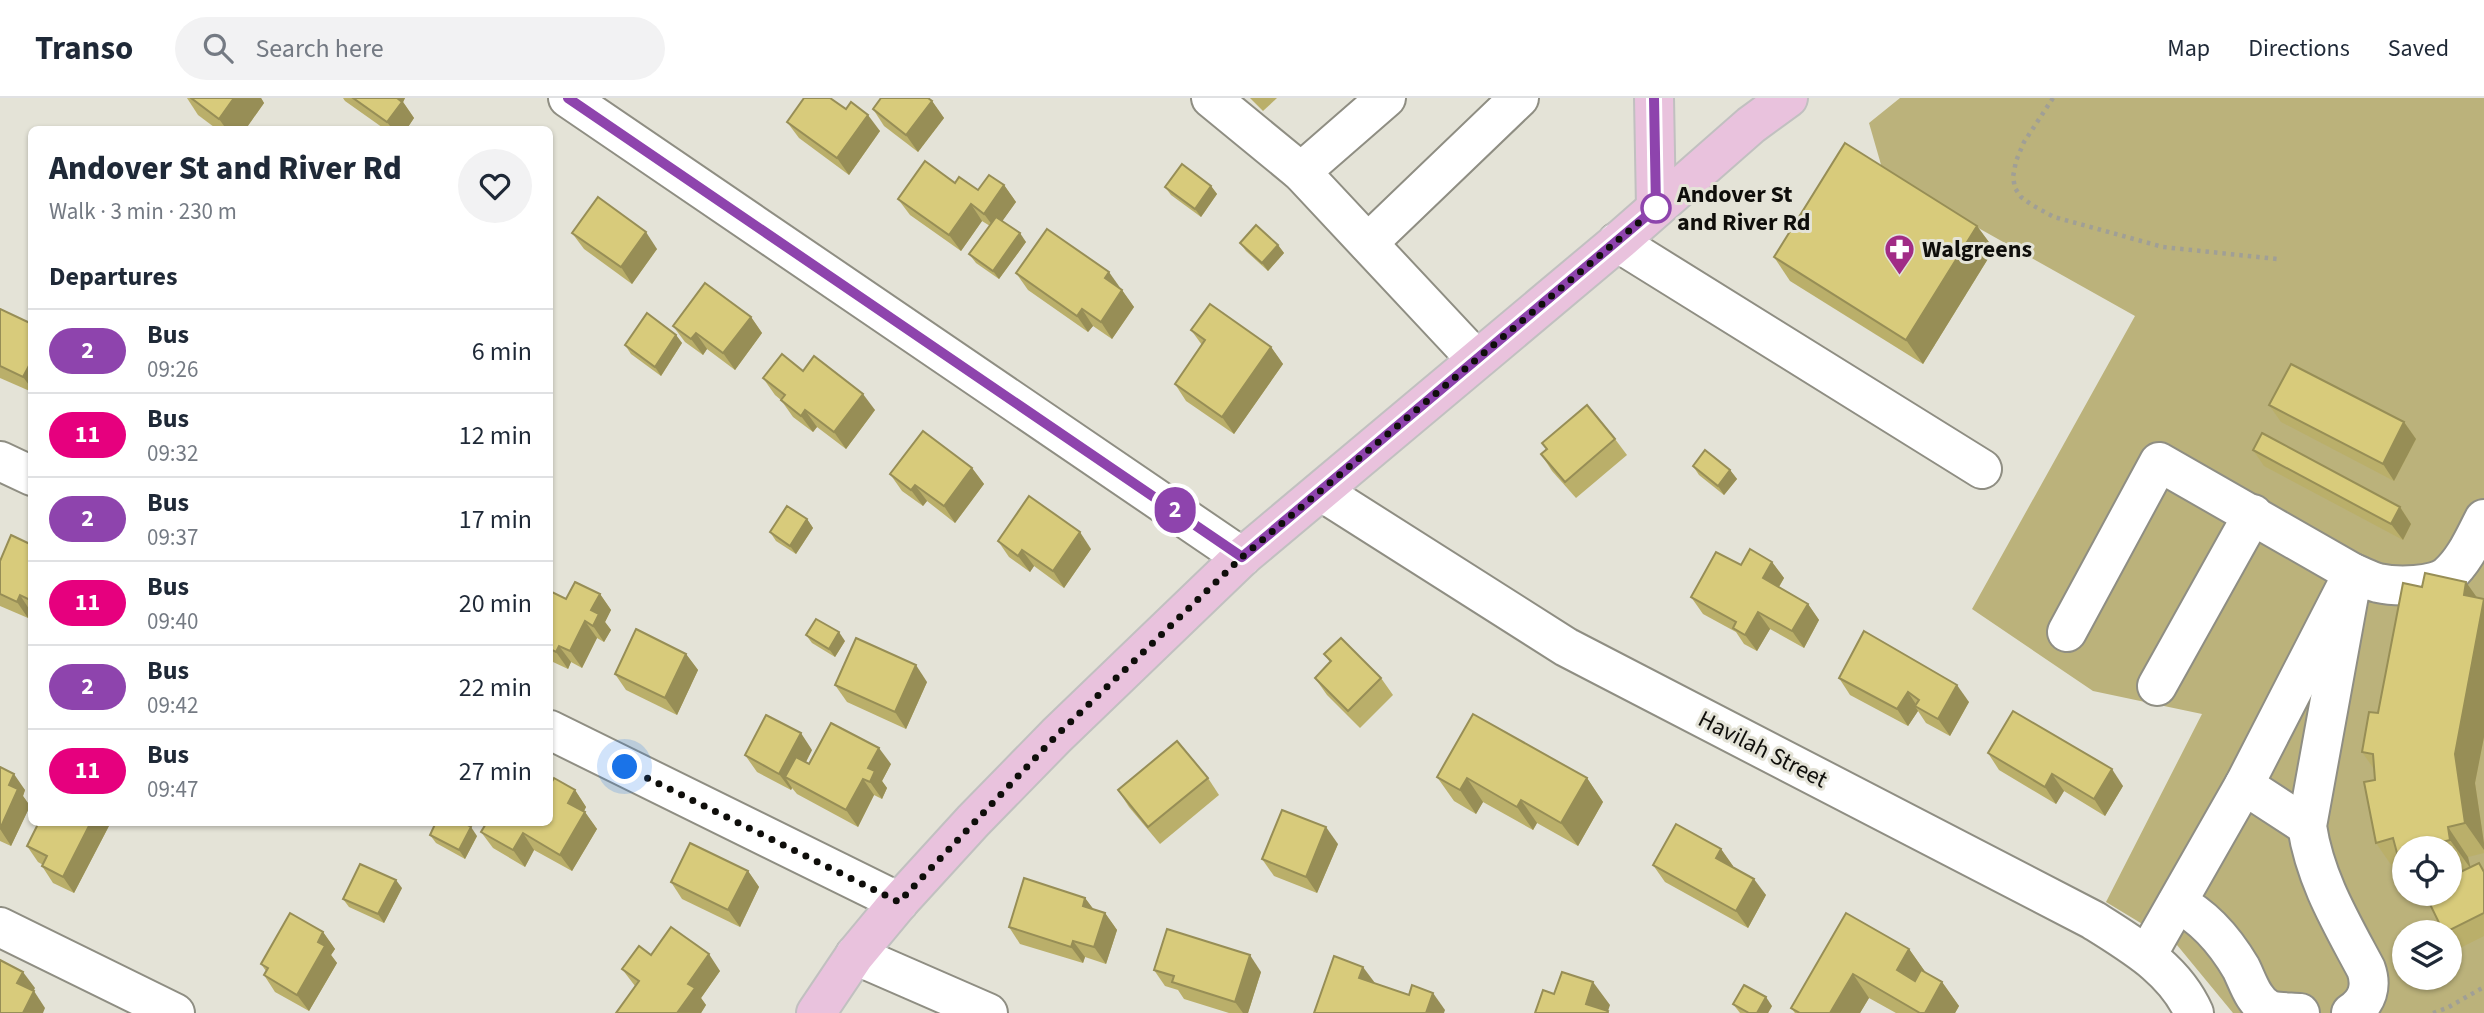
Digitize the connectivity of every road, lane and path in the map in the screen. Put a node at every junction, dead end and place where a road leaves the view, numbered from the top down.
1 (568, 98) edge
2 (1211, 98) edge
3 (1386, 98) edge
4 (1519, 98) edge
5 (1654, 98) edge
6 (1788, 98) edge
7 (2053, 98) edge
8 (1301, 172) junction
9 (1656, 208) junction
10 (1617, 242) junction
11 (1368, 243) junction
12 (2277, 259) dead end
13 (1476, 359) junction
14 (0, 461) edge
15 (1982, 469) dead end
16 (28, 474) edge
17 (1322, 492) junction
18 (2253, 514) junction
19 (2484, 519) edge
20 (1242, 557) junction
21 (2353, 573) junction
22 (2067, 632) dead end
23 (2157, 686) dead end
24 (553, 731) edge
25 (2244, 785) junction
26 (2307, 826) junction
27 (899, 902) junction
28 (2177, 903) junction
29 (0, 927) edge
30 (2147, 954) junction
31 (855, 956) junction
32 (2484, 988) edge
33 (2245, 1006) edge
34 (175, 1013) edge
35 (816, 1013) edge
36 (988, 1013) edge
37 (2194, 1013) edge
38 (2300, 1013) edge
39 (2351, 1013) edge
40 (2433, 1013) edge

1 - 20 street
2 - 8 street
3 - 8 street
4 - 11 street
5 - 9 main road
6 - 9 main road
7 - 12 path
8 - 11 street
9 - 10 main road
10 - 13 main road
10 - 15 street
11 - 13 street
13 - 17 main road
14 - 16 street
17 - 20 main road
17 - 30 street, Havilah Street
18 - 21 street
18 - 22 street
18 - 23 street
19 - 21 street
20 - 27 main road
21 - 25 street
21 - 26 street
24 - 27 street
25 - 26 street
25 - 28 street
26 - 39 street
27 - 31 main road
28 - 30 street
28 - 33 street
29 - 34 street
30 - 37 street, Havilah Street
31 - 35 main road
31 - 36 street
32 - 40 path
33 - 38 street

